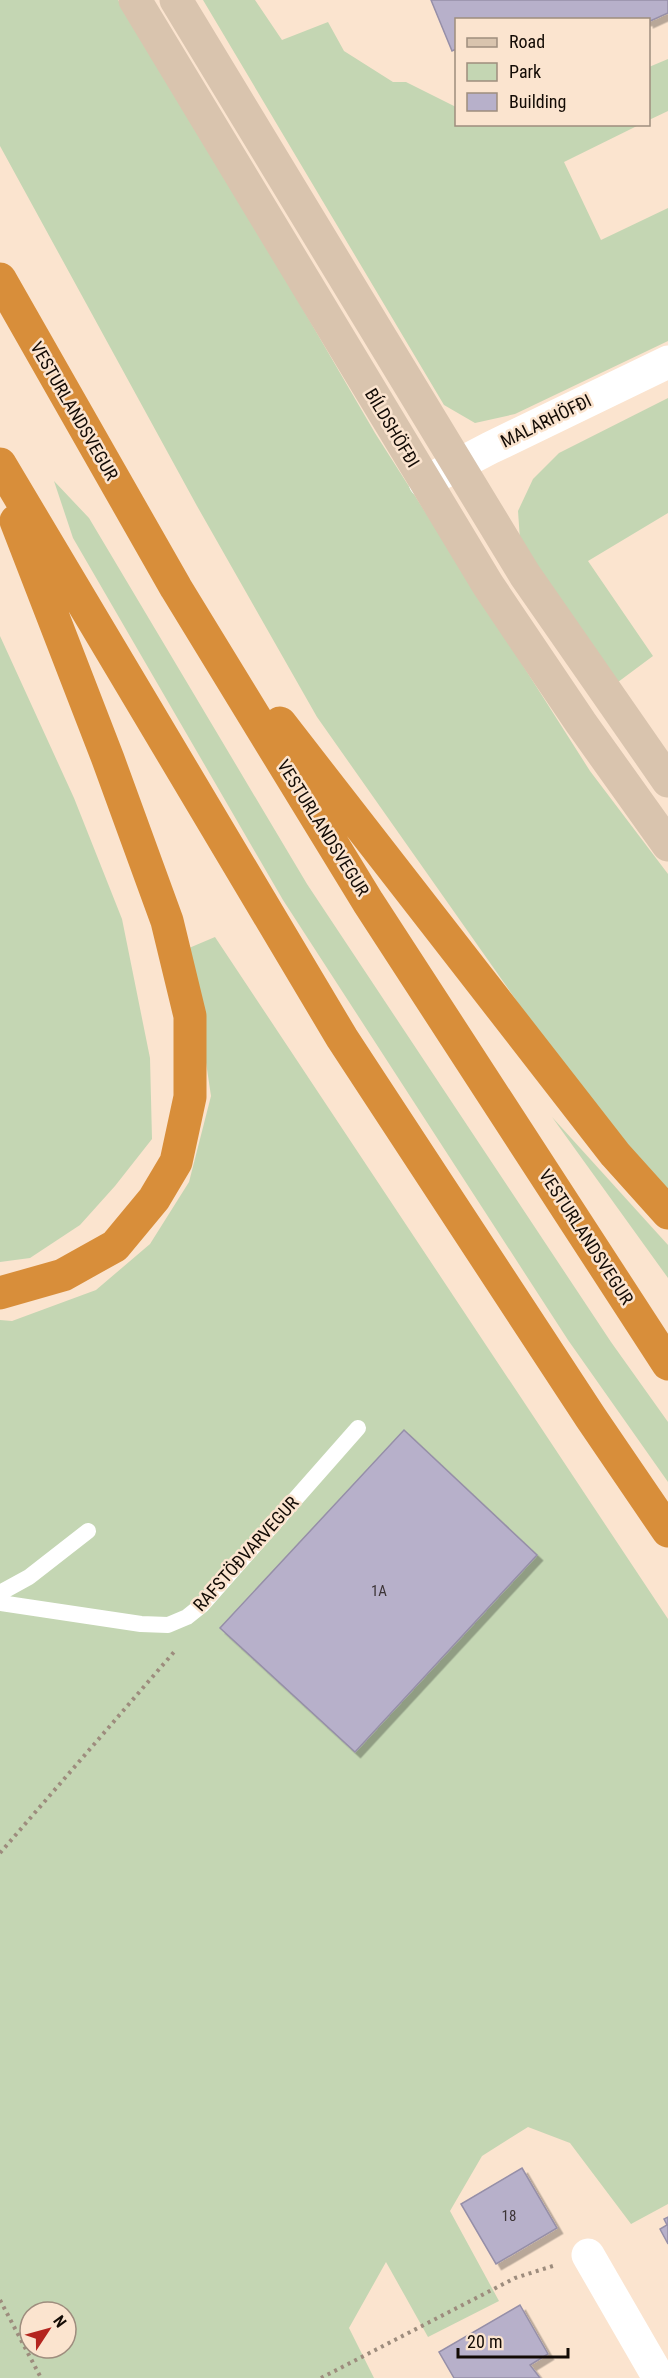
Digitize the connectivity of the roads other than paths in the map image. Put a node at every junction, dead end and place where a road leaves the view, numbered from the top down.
1 (135, 0) edge
2 (176, 0) edge
3 (0, 279) edge
4 (668, 362) edge
5 (0, 464) edge
6 (458, 464) junction
7 (0, 480) edge
8 (425, 482) junction
9 (176, 588) junction
10 (668, 781) edge
11 (668, 845) edge
12 (668, 1213) edge
13 (0, 1293) edge
14 (668, 1364) edge
15 (358, 1428) dead end
16 (88, 1531) dead end
17 (668, 1531) edge
18 (0, 1593) edge
19 (0, 1603) edge
20 (588, 2255) road end
21 (659, 2378) edge

1 - 8 street, BÍLDSHÖFÐI
2 - 6 street, BÍLDSHÖFÐI
3 - 9 highway, VESTURLANDSVEGUR
4 - 6 street, MALARHÖFÐI
5 - 17 highway
6 - 8 street, MALARHÖFÐI
6 - 10 street, BÍLDSHÖFÐI
7 - 13 highway
8 - 11 street, BÍLDSHÖFÐI
9 - 12 highway
9 - 14 highway, VESTURLANDSVEGUR
15 - 19 lane, RAFSTÖÐVARVEGUR
16 - 18 lane
20 - 21 street

